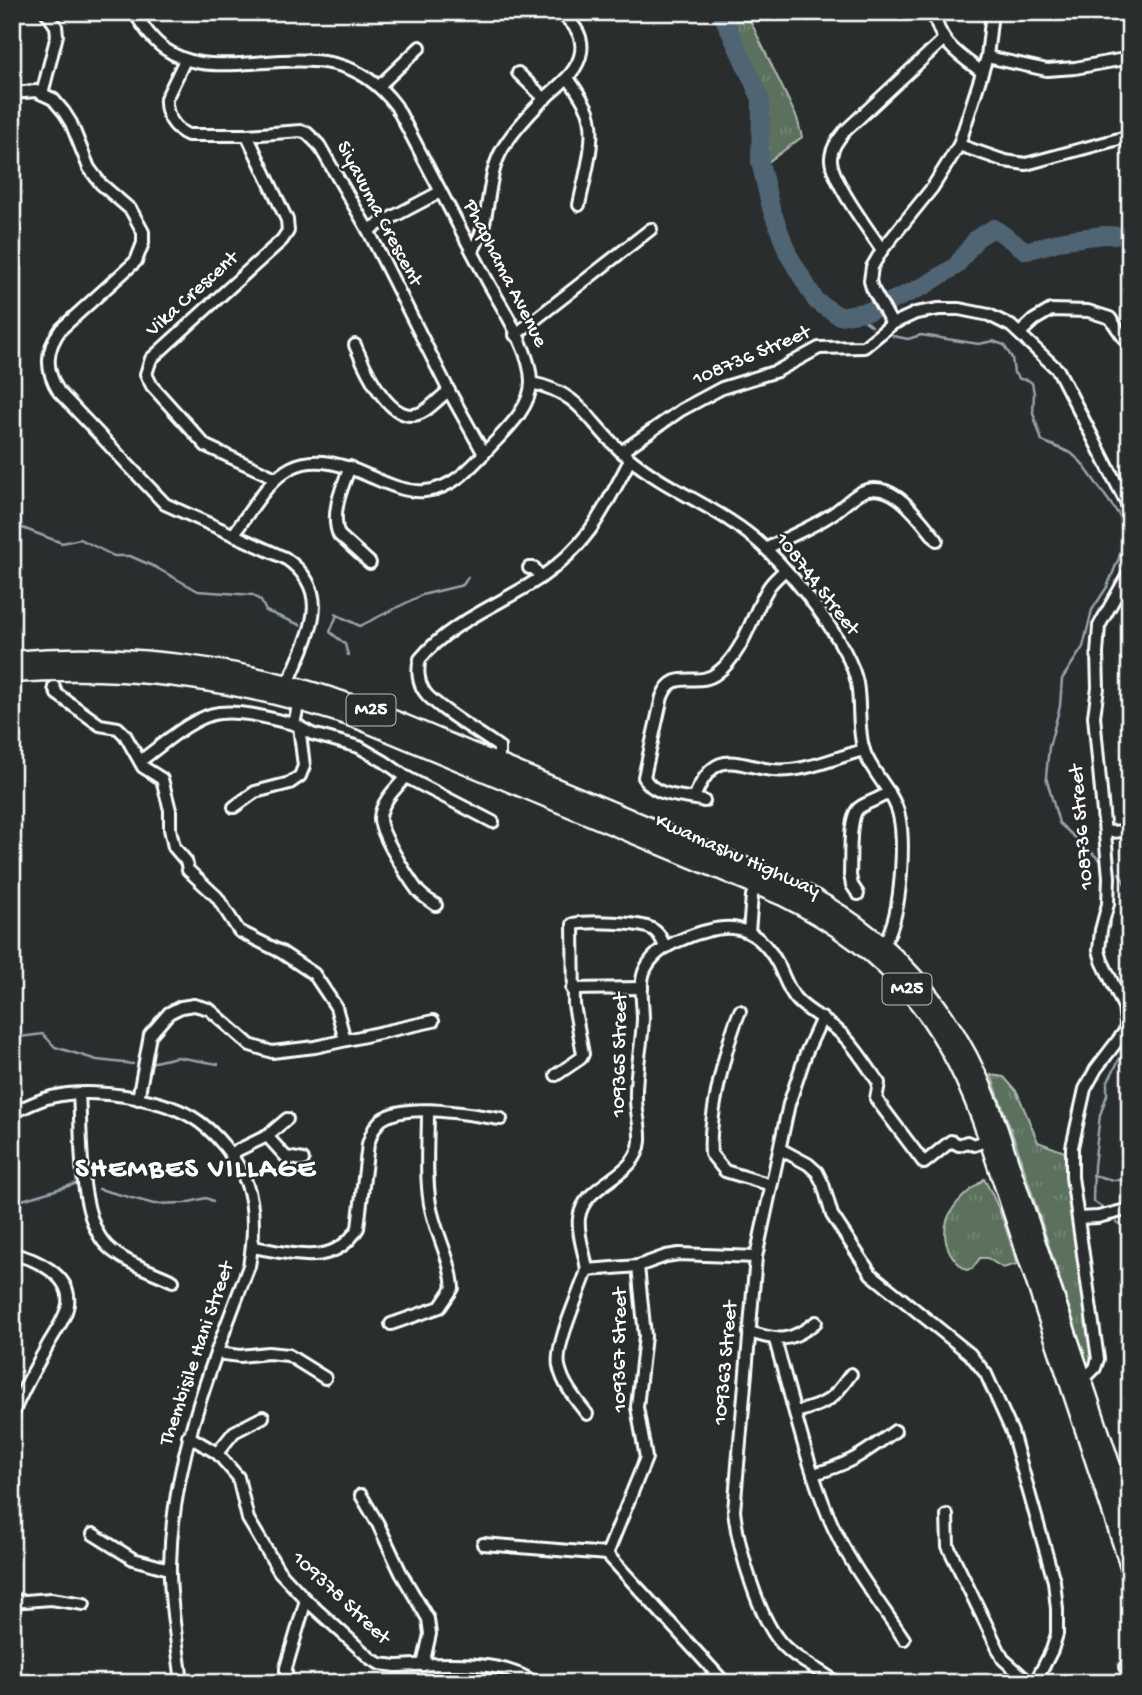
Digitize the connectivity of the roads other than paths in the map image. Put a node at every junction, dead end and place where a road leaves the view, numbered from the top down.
1 (46, 12) edge
2 (134, 12) edge
3 (559, 12) edge
4 (934, 12) edge
5 (992, 12) edge
6 (943, 40) junction
7 (420, 47) dead end
8 (987, 57) junction
9 (1130, 58) edge
10 (186, 60) junction
11 (982, 72) junction
12 (517, 73) dead end
13 (568, 78) junction
14 (379, 86) junction
15 (12, 93) edge
16 (43, 94) junction
17 (545, 99) junction
18 (247, 135) junction
19 (1130, 136) edge
20 (959, 145) junction
21 (440, 192) junction
22 (579, 205) dead end
23 (651, 229) dead end
24 (368, 230) junction
25 (882, 250) junction
26 (472, 251) junction
27 (892, 324) junction
28 (1021, 332) junction
29 (516, 335) junction
30 (355, 345) dead end
31 (1130, 347) edge
32 (531, 383) junction
33 (449, 391) junction
34 (621, 452) junction
35 (484, 454) junction
36 (630, 460) junction
37 (350, 467) junction
38 (276, 478) junction
39 (1130, 510) edge
40 (234, 534) junction
41 (937, 540) dead end
42 (766, 549) junction
43 (370, 564) dead end
44 (529, 568) dead end
45 (785, 569) junction
46 (1130, 571) edge
47 (540, 578) junction
48 (12, 660) edge
49 (12, 674) edge
50 (54, 687) dead end
51 (285, 690) junction
52 (299, 701) junction
53 (297, 725) junction
54 (864, 750) junction
55 (499, 755) junction
56 (141, 761) junction
57 (406, 777) junction
58 (889, 792) junction
59 (234, 807) dead end
60 (493, 822) dead end
61 (1130, 831) edge
62 (1105, 832) junction
63 (758, 879) junction
64 (858, 894) dead end
65 (436, 905) dead end
66 (750, 932) junction
67 (665, 947) junction
68 (878, 950) junction
69 (642, 988) junction
70 (572, 989) junction
71 (740, 1011) dead end
72 (822, 1018) junction
73 (433, 1021) dead end
74 (345, 1040) junction
75 (556, 1075) dead end
76 (79, 1094) junction
77 (138, 1099) junction
78 (428, 1111) junction
79 (12, 1113) edge
80 (287, 1119) dead end
81 (501, 1119) dead end
82 (267, 1136) junction
83 (988, 1140) junction
84 (780, 1149) junction
85 (230, 1154) junction
86 (303, 1160) dead end
87 (771, 1185) junction
88 (1130, 1209) edge
89 (1079, 1217) junction
90 (252, 1247) junction
91 (12, 1254) edge
92 (756, 1257) junction
93 (638, 1266) junction
94 (587, 1270) junction
95 (173, 1281) dead end
96 (816, 1322) dead end
97 (391, 1324) dead end
98 (749, 1332) junction
99 (775, 1340) junction
100 (216, 1353) junction
101 (851, 1374) dead end
102 (325, 1378) dead end
103 (1077, 1387) junction
104 (796, 1412) junction
105 (587, 1414) dead end
106 (12, 1416) edge
107 (263, 1417) dead end
108 (895, 1431) dead end
109 (188, 1436) junction
110 (217, 1453) junction
111 (813, 1474) junction
112 (361, 1495) dead end
113 (1125, 1495) edge
114 (947, 1514) dead end
115 (1130, 1520) edge
116 (93, 1534) dead end
117 (483, 1544) dead end
118 (607, 1554) junction
119 (170, 1569) junction
120 (1130, 1569) edge
121 (306, 1600) junction
122 (12, 1602) edge
123 (84, 1604) dead end
124 (904, 1639) dead end
125 (423, 1665) junction
126 (182, 1683) edge
127 (286, 1683) edge
128 (535, 1683) edge
129 (724, 1683) edge
130 (837, 1683) edge
131 (1033, 1683) edge

1 - 16 street
2 - 10 street, Phaphama Avenue
3 - 13 street
4 - 6 street
5 - 8 street
6 - 11 street
6 - 25 street
7 - 14 street
8 - 9 street
8 - 11 street
10 - 14 street, Phaphama Avenue
10 - 18 street, Siyavuma Crescent
11 - 20 street
12 - 17 street
13 - 17 street
13 - 22 street
14 - 21 street, Phaphama Avenue
15 - 16 street
16 - 40 street
17 - 26 street
18 - 24 street, Siyavuma Crescent
18 - 38 street, Vika Crescent
19 - 20 street
20 - 25 street
21 - 24 street
21 - 26 street, Phaphama Avenue
23 - 29 street
24 - 33 street, Siyavuma Crescent
25 - 27 street
26 - 29 street, Phaphama Avenue
27 - 28 street, 108736 Street
27 - 34 street, 108736 Street
28 - 31 street
28 - 39 street, 108736 Street
29 - 32 street, Phaphama Avenue
30 - 33 street
32 - 34 street, 108744 Street
32 - 35 street, Phaphama Avenue
33 - 35 street, Siyavuma Crescent
34 - 36 street, 108744 Street
35 - 37 street, Phaphama Avenue
36 - 42 street, 108744 Street
36 - 47 street
37 - 38 street, Phaphama Avenue
37 - 43 street
38 - 40 street, Phaphama Avenue
40 - 51 street
41 - 42 street
42 - 45 street, 108744 Street
44 - 47 street
45 - 54 street, 108744 Street
45 - 54 street
46 - 62 street, 108736 Street
47 - 55 street
48 - 51 main road, Kwamashu Highway / M25
49 - 51 main road, Kwamashu Highway / M25
50 - 56 street
51 - 52 main road, Kwamashu Highway / M25
51 - 55 main road, Kwamashu Highway / M25
52 - 53 street
52 - 63 main road, Kwamashu Highway / M25
53 - 56 street
53 - 57 street
53 - 59 street
54 - 58 street, 108744 Street
55 - 63 main road, Kwamashu Highway / M25
56 - 74 street
57 - 60 street
57 - 65 street
58 - 64 street
58 - 68 street, 108744 Street
61 - 62 street
62 - 89 street, 108736 Street
63 - 66 street
63 - 68 main road, Kwamashu Highway / M25
66 - 67 street
66 - 72 street
67 - 69 street, 109365 Street
67 - 70 street
68 - 83 main road, Kwamashu Highway / M25
68 - 103 main road, Kwamashu Highway / M25
69 - 70 street
69 - 94 street, 109365 Street
70 - 75 street
71 - 87 street
72 - 83 street
72 - 84 street, 109363 Street
73 - 74 street
74 - 77 street
76 - 77 street, Thembisile Hani Street
76 - 79 street, Thembisile Hani Street
76 - 95 street
77 - 85 street, Thembisile Hani Street
78 - 81 street
78 - 90 street
78 - 97 street
80 - 82 street
82 - 85 street
82 - 86 street
83 - 103 main road, Kwamashu Highway / M25
84 - 87 street, 109363 Street
84 - 131 street
85 - 90 street, Thembisile Hani Street
87 - 92 street, 109363 Street
88 - 89 street
89 - 103 street, 108736 Street
90 - 100 street, Thembisile Hani Street
91 - 106 street
92 - 93 street
92 - 98 street, 109363 Street
93 - 94 street
93 - 118 street, 109367 Street
94 - 105 street
96 - 99 street
98 - 99 street
98 - 130 street, 109363 Street
99 - 104 street
100 - 102 street
100 - 109 street, Thembisile Hani Street
101 - 104 street
103 - 113 main road, Kwamashu Highway / M25
103 - 120 main road, Kwamashu Highway / M25
104 - 111 street
107 - 110 street
108 - 111 street
109 - 110 street, 109378 Street
109 - 119 street, Thembisile Hani Street
110 - 121 street, 109378 Street
111 - 124 street
112 - 125 street
113 - 115 main road, Kwamashu Highway / M25
114 - 131 street
116 - 119 street
117 - 118 street
118 - 129 street
119 - 126 street, Thembisile Hani Street
121 - 125 street, 109378 Street
121 - 127 street
122 - 123 street
125 - 128 street, 109378 Street

